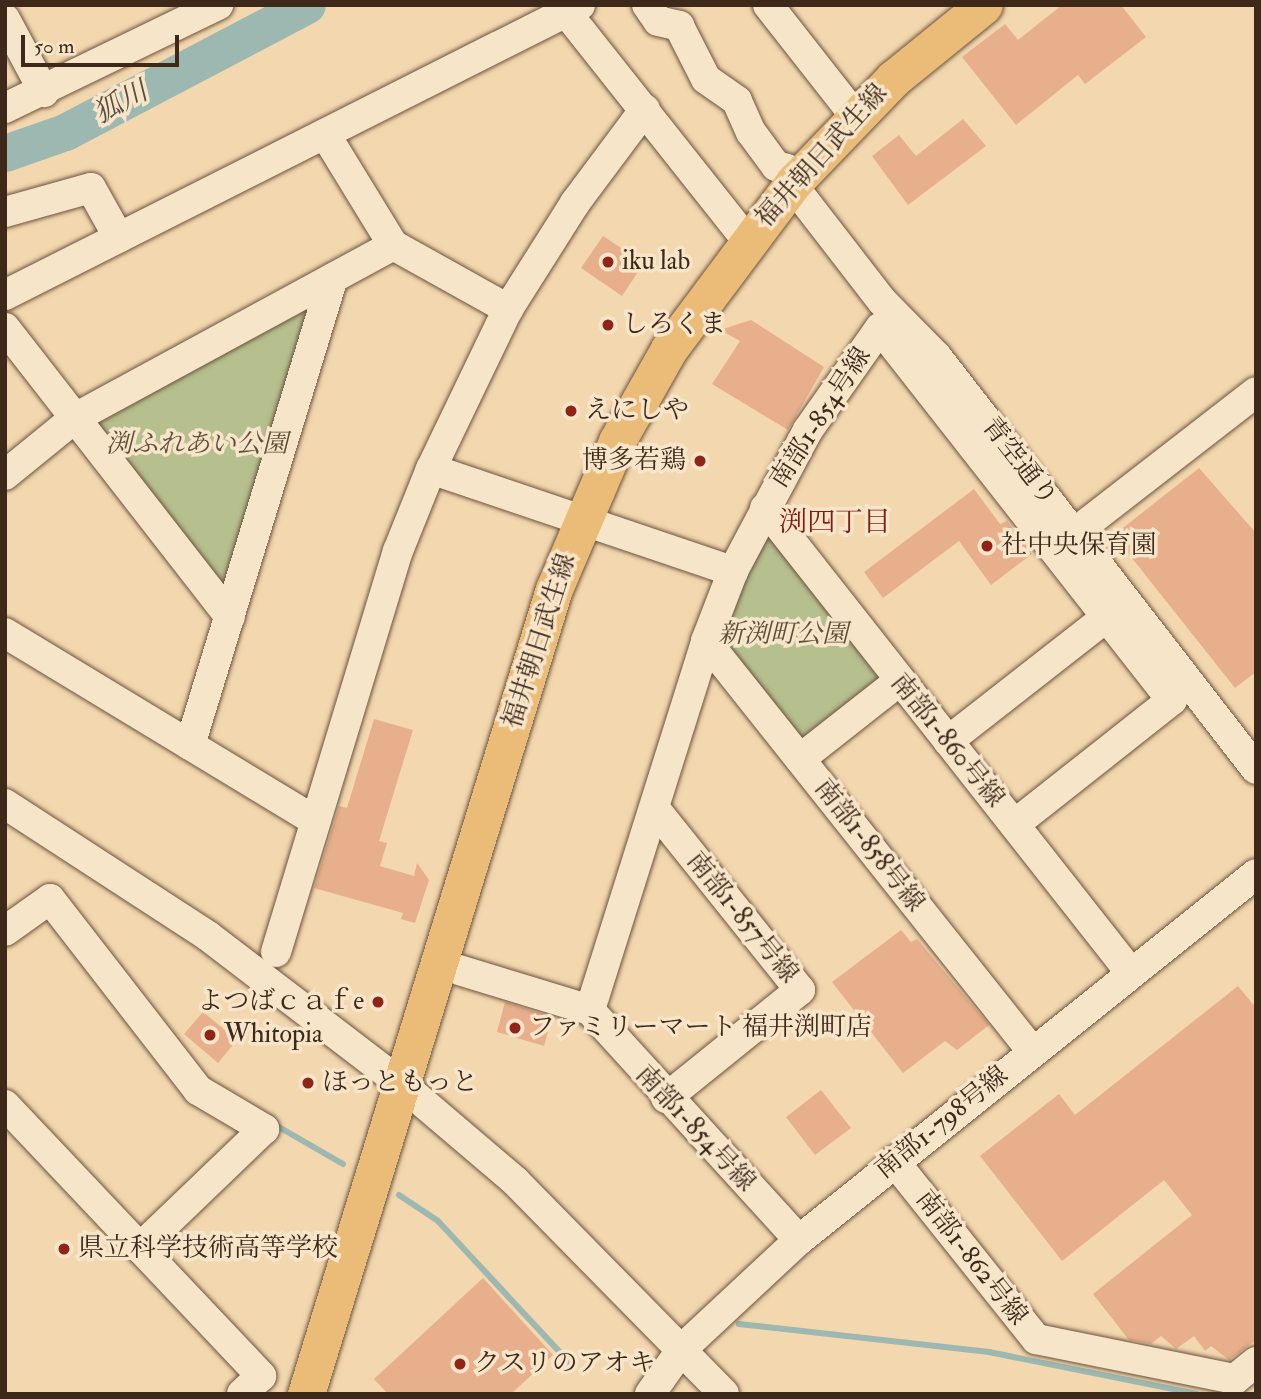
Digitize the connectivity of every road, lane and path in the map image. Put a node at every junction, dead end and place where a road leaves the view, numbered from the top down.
1 (218, 5) edge
2 (647, 5) edge
3 (768, 5) edge
4 (984, 5) edge
5 (573, 9) edge
6 (5, 19) edge
7 (44, 92) junction
8 (5, 108) edge
9 (645, 109) junction
10 (855, 116) junction
11 (325, 134) junction
12 (5, 212) edge
13 (119, 237) junction
14 (747, 240) junction
15 (393, 245) junction
16 (333, 278) junction
17 (5, 295) edge
18 (509, 309) junction
19 (5, 328) edge
20 (1256, 392) edge
21 (75, 418) junction
22 (431, 468) junction
23 (5, 475) edge
24 (765, 508) junction
25 (582, 518) junction
26 (1065, 541) junction
27 (733, 571) junction
28 (1108, 616) junction
29 (229, 617) junction
30 (5, 633) edge
31 (706, 641) junction
32 (899, 681) junction
33 (948, 741) junction
34 (190, 745) junction
35 (800, 759) junction
36 (1256, 769) edge
37 (5, 804) edge
38 (655, 809) junction
39 (316, 821) junction
40 (1014, 825) junction
41 (1256, 874) edge
42 (5, 931) edge
43 (276, 952) dead end
44 (459, 970) dead end
45 (1131, 972) junction
46 (590, 1010) junction
47 (1032, 1051) junction
48 (400, 1083) junction
49 (666, 1098) junction
50 (5, 1105) edge
51 (894, 1161) junction
52 (799, 1240) junction
53 (140, 1248) junction
54 (682, 1349) junction
55 (1247, 1378) edge
56 (242, 1394) edge
57 (306, 1394) edge
58 (650, 1394) edge
59 (724, 1394) edge

1 - 7 street
2 - 26 street, 青空通り
3 - 10 street
4 - 10 main road, 福井朝日武生線
5 - 9 street
5 - 11 street
6 - 7 street
7 - 8 street
9 - 14 street
9 - 18 street
10 - 14 main road, 福井朝日武生線
11 - 13 street
11 - 15 street
12 - 13 street
13 - 17 street
14 - 25 main road, 福井朝日武生線
15 - 16 street
15 - 18 street
16 - 21 street
16 - 29 street
18 - 22 street
19 - 21 street
20 - 26 street
21 - 23 street
21 - 29 street
22 - 25 street
22 - 39 street
24 - 26 street, 南部1-854号線
24 - 27 street, 南部1-854号線
24 - 32 street, 南部1-860号線
25 - 27 street
25 - 48 main road, 福井朝日武生線
26 - 28 street, 南部1-854号線
26 - 36 street, 青空通り
27 - 31 street, 南部1-854号線
28 - 33 street
28 - 40 street, 南部1-854号線
29 - 34 street
30 - 34 street
31 - 35 street, 南部1-858号線
31 - 38 street, 南部1-854号線
32 - 33 street, 南部1-860号線
32 - 35 street
33 - 40 street, 南部1-860号線
34 - 39 street
35 - 47 street, 南部1-858号線
37 - 48 street
38 - 46 street, 南部1-854号線
38 - 49 street, 南部1-857号線
39 - 43 street
40 - 45 street, 南部1-860号線
41 - 45 street, 南部1-798号線
42 - 53 street
44 - 46 street
45 - 47 street, 南部1-798号線
46 - 49 street, 南部1-854号線
47 - 51 street, 南部1-798号線
48 - 54 street
48 - 57 main road, 福井朝日武生線
49 - 52 street, 南部1-854号線
50 - 53 street
51 - 52 street, 南部1-798号線
51 - 55 street, 南部1-862号線
52 - 54 street, 南部1-798号線
53 - 56 street
54 - 58 street, 南部1-798号線
54 - 59 street

